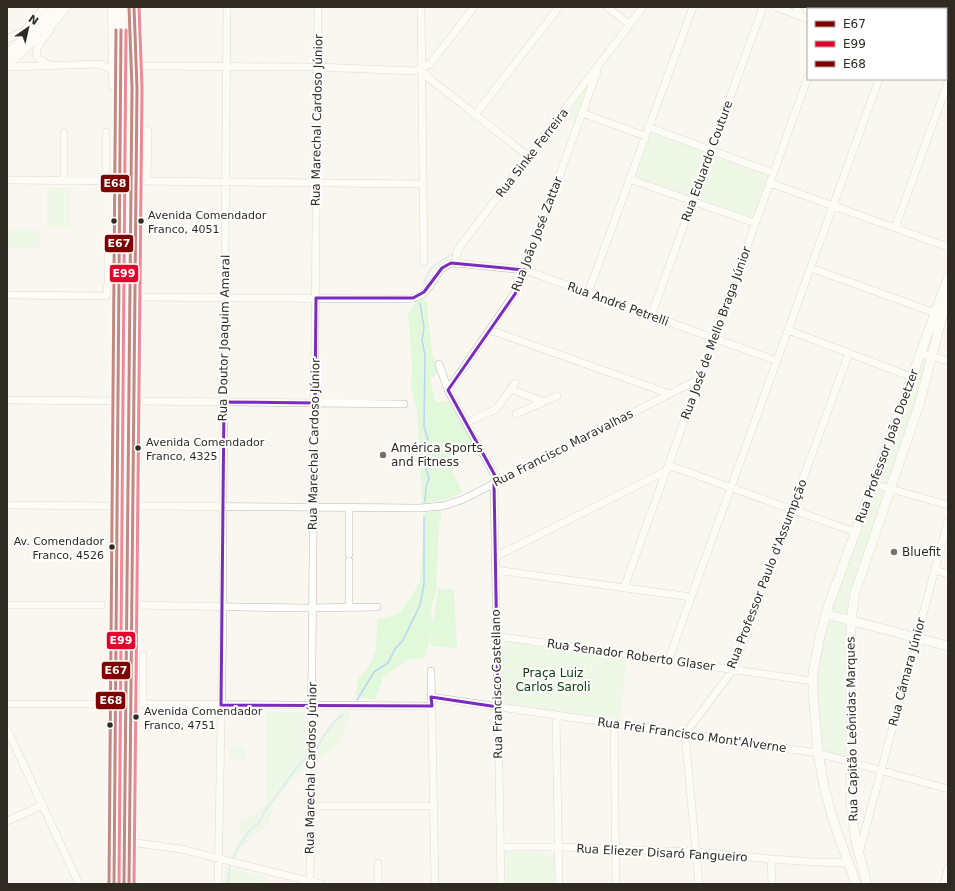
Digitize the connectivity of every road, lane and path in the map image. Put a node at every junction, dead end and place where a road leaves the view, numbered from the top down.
1 (45, 7) edge
2 (113, 7) edge
3 (121, 7) edge
4 (227, 7) edge
5 (318, 7) edge
6 (420, 7) edge
7 (474, 7) edge
8 (559, 7) edge
9 (607, 7) edge
10 (643, 7) edge
11 (692, 7) edge
12 (763, 7) edge
13 (776, 7) edge
14 (796, 7) edge
15 (134, 8) edge
16 (61, 9) edge
17 (805, 18) edge
18 (629, 24) junction
19 (8, 37) edge
20 (22, 41) junction
21 (113, 49) junction
22 (7, 54) edge
23 (100, 64) junction
24 (600, 64) junction
25 (51, 65) junction
26 (7, 66) edge
27 (136, 66) junction
28 (227, 66) junction
29 (318, 67) junction
30 (421, 68) junction
31 (114, 73) junction
32 (807, 80) edge
33 (879, 80) edge
34 (948, 82) edge
35 (582, 113) junction
36 (475, 115) junction
37 (136, 127) junction
38 (648, 127) junction
39 (106, 132) dead end
40 (64, 133) dead end
41 (645, 136) junction
42 (711, 150) junction
43 (529, 157) junction
44 (120, 162) junction
45 (773, 173) junction
46 (629, 179) junction
47 (7, 180) edge
48 (64, 181) junction
49 (106, 181) junction
50 (120, 181) junction
51 (136, 181) junction
52 (147, 181) junction
53 (226, 182) junction
54 (317, 183) junction
55 (770, 183) junction
56 (423, 184) junction
57 (692, 201) junction
58 (833, 205) junction
59 (755, 223) junction
60 (895, 228) junction
61 (119, 245) junction
62 (948, 247) edge
63 (424, 262) dead end
64 (455, 263) junction
65 (811, 268) junction
66 (525, 270) junction
67 (948, 278) edge
68 (588, 293) junction
69 (948, 293) edge
70 (7, 295) edge
71 (135, 296) junction
72 (225, 297) junction
73 (316, 298) junction
74 (935, 313) junction
75 (651, 316) junction
76 (490, 330) junction
77 (788, 330) junction
78 (714, 338) junction
79 (849, 353) junction
80 (920, 353) junction
81 (932, 357) junction
82 (777, 361) junction
83 (948, 361) edge
84 (438, 364) dead end
85 (912, 377) junction
86 (699, 379) junction
87 (448, 390) junction
88 (670, 394) junction
89 (557, 396) dead end
90 (7, 400) edge
91 (118, 401) junction
92 (134, 401) junction
93 (224, 402) junction
94 (544, 402) junction
95 (314, 403) junction
96 (404, 404) dead end
97 (516, 414) dead end
98 (466, 423) junction
99 (667, 468) junction
100 (496, 482) junction
101 (873, 484) junction
102 (731, 488) junction
103 (117, 489) junction
104 (133, 489) junction
105 (890, 489) junction
106 (948, 505) edge
107 (7, 506) edge
108 (117, 506) junction
109 (133, 506) junction
110 (222, 507) junction
111 (314, 508) junction
112 (349, 508) junction
113 (792, 510) junction
114 (948, 520) edge
115 (855, 532) junction
116 (495, 557) junction
117 (495, 570) junction
118 (934, 570) junction
119 (948, 574) edge
120 (624, 588) junction
121 (691, 597) junction
122 (7, 605) edge
123 (101, 605) dead end
124 (132, 606) junction
125 (223, 607) junction
126 (349, 607) junction
127 (377, 607) dead end
128 (313, 608) junction
129 (826, 614) junction
130 (851, 620) junction
131 (496, 636) junction
132 (916, 638) junction
133 (948, 646) edge
134 (144, 655) dead end
135 (668, 660) junction
136 (733, 670) junction
137 (431, 671) dead end
138 (813, 681) junction
139 (432, 697) junction
140 (7, 704) edge
141 (116, 704) junction
142 (221, 705) junction
143 (312, 705) junction
144 (432, 706) junction
145 (498, 707) junction
146 (556, 715) junction
147 (614, 723) junction
148 (115, 728) junction
149 (7, 729) edge
150 (131, 733) junction
151 (685, 734) junction
152 (818, 753) junction
153 (851, 762) junction
154 (880, 770) junction
155 (948, 789) edge
156 (43, 805) junction
157 (311, 806) junction
158 (433, 806) junction
159 (7, 821) edge
160 (853, 823) junction
161 (866, 824) junction
162 (130, 842) junction
163 (500, 847) junction
164 (558, 848) junction
165 (615, 850) junction
166 (696, 852) junction
167 (859, 854) junction
168 (219, 858) junction
169 (771, 859) junction
170 (848, 862) junction
171 (378, 863) dead end
172 (948, 868) edge
173 (310, 881) junction
174 (79, 884) edge
175 (114, 884) edge
176 (129, 884) edge
177 (218, 884) edge
178 (321, 884) edge
179 (378, 884) edge
180 (435, 884) edge
181 (501, 884) edge
182 (558, 884) edge
183 (616, 884) edge
184 (699, 884) edge
185 (772, 884) edge
186 (856, 884) edge
187 (867, 884) edge
188 (944, 884) edge

1 - 19 street
2 - 21 highway
3 - 44 highway
4 - 28 street, Rua Doutor Joaquim Amaral
5 - 29 street, Rua Marechal Cardoso Júnior
6 - 30 street
7 - 30 street
8 - 36 street
9 - 18 street
10 - 18 street, Rua Sinke Ferreira
11 - 38 street
12 - 42 street, Rua Eduardo Couture
13 - 17 street
14 - 17 street
15 - 27 highway
16 - 20 main road
16 - 25 street
16 - 26 main road
18 - 24 street, Rua Sinke Ferreira
19 - 20 street
20 - 22 main road
21 - 23 street
21 - 31 highway
23 - 25 street
23 - 31 street
24 - 35 street, Rua João José Zattar
24 - 43 street, Rua Sinke Ferreira
25 - 26 street
27 - 28 street
27 - 37 highway
28 - 29 street
28 - 53 street, Rua Doutor Joaquim Amaral
29 - 30 street
29 - 54 street, Rua Marechal Cardoso Júnior
30 - 36 street
30 - 56 street
31 - 44 highway
32 - 45 street, Rua José de Mello Braga Júnior
33 - 58 street
34 - 60 street
35 - 41 street
35 - 66 street, Rua João José Zattar
36 - 43 street
37 - 51 highway
37 - 52 street
38 - 41 street
38 - 42 street
39 - 49 street
40 - 48 street
41 - 46 street
42 - 45 street
42 - 57 street, Rua Eduardo Couture
43 - 64 street, Rua Sinke Ferreira
44 - 50 highway
45 - 55 street, Rua José de Mello Braga Júnior
46 - 57 street
46 - 68 street
47 - 48 street
48 - 49 street
49 - 50 street
50 - 61 highway
51 - 52 street
51 - 71 highway
52 - 53 street
53 - 54 street
53 - 72 street, Rua Doutor Joaquim Amaral
54 - 56 street
54 - 73 street, Rua Marechal Cardoso Júnior
55 - 58 street
55 - 59 street, Rua José de Mello Braga Júnior
56 - 63 street
57 - 59 street
57 - 75 street, Rua Eduardo Couture
58 - 60 street
58 - 65 street
59 - 78 street, Rua José de Mello Braga Júnior
60 - 62 street
61 - 70 street
61 - 91 highway
64 - 66 street, Rua André Petrelli
64 - 73 street
65 - 74 street
65 - 77 street
66 - 68 street, Rua André Petrelli
66 - 76 street, Rua João José Zattar
67 - 74 main road, Rua Professor João Doetzer
68 - 75 street, Rua André Petrelli
69 - 81 main road, Rua Professor João Doetzer
71 - 72 street
71 - 92 highway
72 - 73 street
72 - 93 street, Rua Doutor Joaquim Amaral
73 - 95 street, Rua Marechal Cardoso Júnior
74 - 80 main road, Rua Professor João Doetzer
75 - 78 street, Rua André Petrelli
76 - 87 street, Rua João José Zattar
76 - 88 street
77 - 79 street
77 - 82 street
78 - 82 street, Rua André Petrelli
78 - 86 street, Rua José de Mello Braga Júnior
79 - 85 street
79 - 113 street, Rua Professor Paulo d'Assumpção
80 - 81 street
80 - 85 main road, Rua Professor João Doetzer
81 - 83 street
81 - 105 main road, Rua Professor João Doetzer
82 - 102 street
84 - 87 street, Rua Francisco Castellano
85 - 101 main road, Rua Professor João Doetzer
86 - 88 street, Rua Francisco Maravalhas
86 - 99 street, Rua José de Mello Braga Júnior
87 - 98 street, Rua Francisco Castellano
88 - 100 street, Rua Francisco Maravalhas
89 - 94 street
90 - 91 street
91 - 103 highway
92 - 93 street
92 - 104 highway
93 - 95 street
93 - 110 street, Rua Doutor Joaquim Amaral
94 - 97 street
94 - 98 street
95 - 96 street
95 - 111 street, Rua Marechal Cardoso Júnior
98 - 100 street, Rua Francisco Castellano
99 - 102 street
99 - 116 street
99 - 120 street, Rua José de Mello Braga Júnior
100 - 112 street, Rua Francisco Maravalhas
100 - 116 street, Rua Francisco Castellano
101 - 105 street
101 - 115 main road, Rua Professor João Doetzer
102 - 113 street
102 - 121 street
103 - 104 highway
103 - 108 highway
104 - 109 highway
105 - 106 street
105 - 130 main road, Rua Professor João Doetzer
107 - 108 street
108 - 141 highway
109 - 110 street, Rua Francisco Maravalhas
109 - 124 highway
110 - 111 street, Rua Francisco Maravalhas
110 - 125 street, Rua Doutor Joaquim Amaral
111 - 112 street, Rua Francisco Maravalhas
111 - 128 street, Rua Marechal Cardoso Júnior
112 - 126 street
113 - 115 street
113 - 136 street, Rua Professor Paulo d'Assumpção
114 - 118 street, Rua Câmara Júnior
115 - 129 main road, Rua Professor João Doetzer
116 - 117 street, Rua Francisco Castellano
117 - 120 street
117 - 131 street, Rua Francisco Castellano
118 - 119 street
118 - 132 street, Rua Câmara Júnior
120 - 121 street
121 - 135 street
122 - 123 street
124 - 125 street
124 - 150 highway
125 - 128 street
125 - 142 street, Rua Doutor Joaquim Amaral
126 - 127 street
126 - 128 street
128 - 143 street, Rua Marechal Cardoso Júnior
129 - 130 main road
129 - 138 main road, Rua Capitão Leônidas Marques
130 - 132 main road
130 - 153 main road, Rua Capitão Leônidas Marques
131 - 135 street, Rua Senador Roberto Glaser
131 - 145 street, Rua Francisco Castellano
132 - 133 main road
132 - 154 street, Rua Câmara Júnior
134 - 142 street
135 - 136 street, Rua Senador Roberto Glaser
136 - 138 street, Rua Senador Roberto Glaser
136 - 151 street, Rua Professor Paulo d'Assumpção
137 - 139 street
138 - 152 main road, Rua Capitão Leônidas Marques
139 - 144 street
139 - 145 street, Rua Frei Francisco Mont'Alverne
140 - 141 street
141 - 148 highway
142 - 143 street
142 - 168 street, Rua Doutor Joaquim Amaral
143 - 144 street
143 - 157 street, Rua Marechal Cardoso Júnior
144 - 158 street
145 - 146 street, Rua Frei Francisco Mont'Alverne
145 - 163 street, Rua Francisco Castellano
146 - 147 street, Rua Frei Francisco Mont'Alverne
146 - 164 street
147 - 151 street, Rua Frei Francisco Mont'Alverne
147 - 165 street
148 - 150 highway
148 - 175 highway
149 - 156 street
150 - 162 highway
151 - 152 street, Rua Frei Francisco Mont'Alverne
151 - 166 street
152 - 153 street, Rua Frei Francisco Mont'Alverne
152 - 170 main road, Rua Capitão Leônidas Marques
153 - 154 street, Rua Frei Francisco Mont'Alverne
153 - 160 main road, Rua Capitão Leônidas Marques
154 - 155 street, Rua Frei Francisco Mont'Alverne
154 - 161 street, Rua Câmara Júnior
156 - 159 street
156 - 174 street
157 - 158 street
157 - 173 street, Rua Marechal Cardoso Júnior
158 - 180 street
160 - 161 street
160 - 167 main road, Rua Capitão Leônidas Marques
161 - 167 street, Rua Câmara Júnior
162 - 168 street
162 - 176 highway
163 - 164 street, Rua Eliezer Disaró Fangueiro
163 - 181 street, Rua Francisco Castellano
164 - 165 street, Rua Eliezer Disaró Fangueiro
164 - 182 street
165 - 166 street, Rua Eliezer Disaró Fangueiro
165 - 183 street
166 - 169 street, Rua Eliezer Disaró Fangueiro
166 - 184 street
167 - 187 main road, Rua Capitão Leônidas Marques
168 - 173 street
168 - 177 street, Rua Doutor Joaquim Amaral
169 - 170 street, Rua Eliezer Disaró Fangueiro
169 - 185 street
170 - 186 main road, Rua Capitão Leônidas Marques
171 - 179 street
172 - 188 street
173 - 178 street

